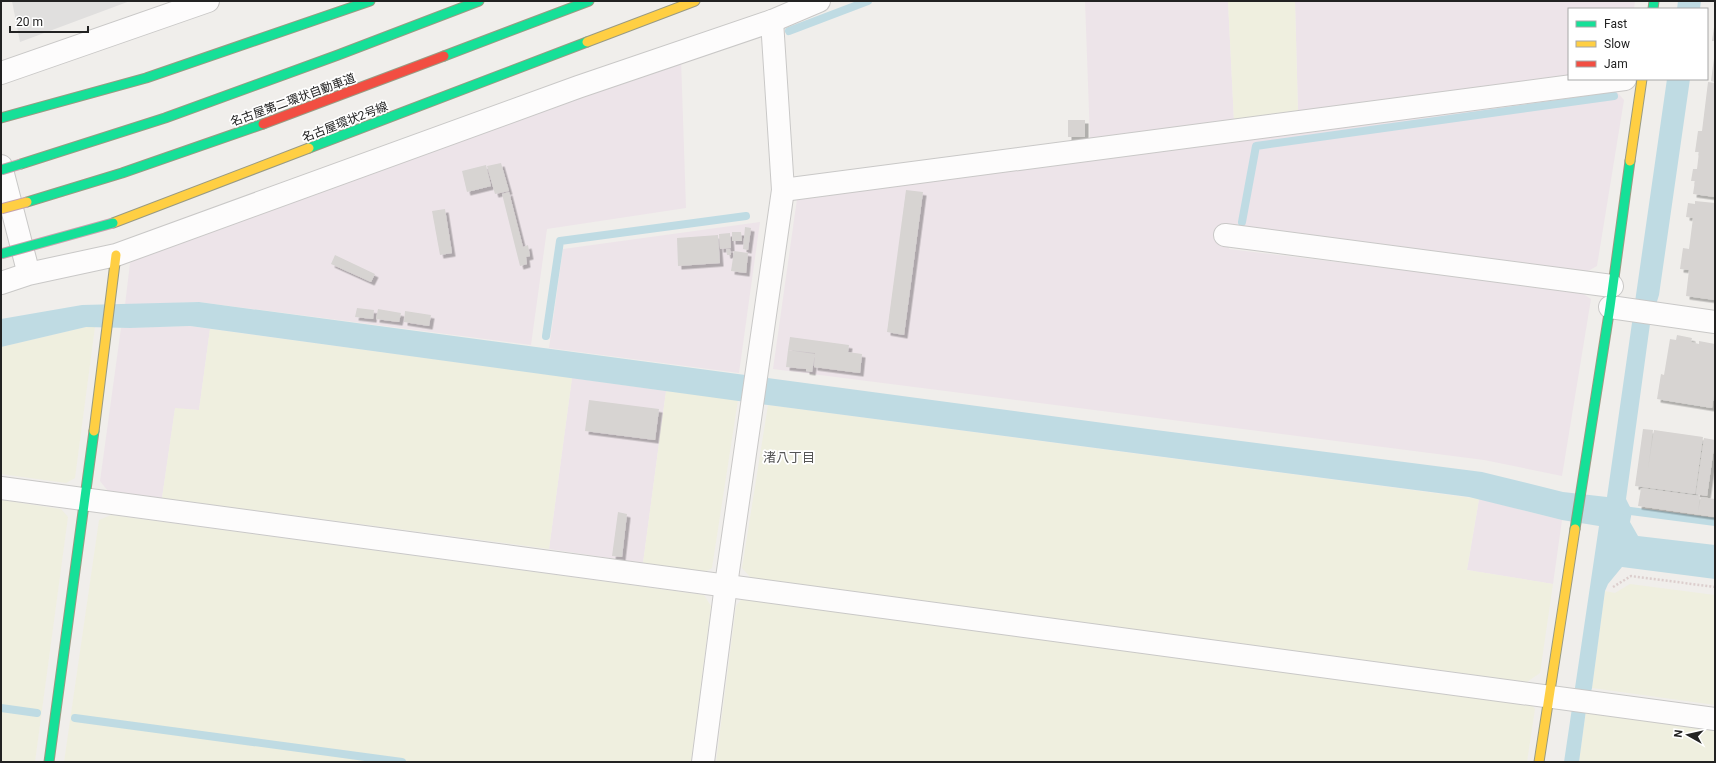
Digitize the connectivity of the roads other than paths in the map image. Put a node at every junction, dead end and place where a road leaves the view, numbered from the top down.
1 (208, 1) edge
2 (370, 1) edge
3 (479, 1) edge
4 (589, 1) edge
5 (695, 1) edge
6 (819, 1) edge
7 (772, 21) junction
8 (1, 73) edge
9 (1617, 80) edge
10 (1642, 80) edge
11 (1, 118) edge
12 (1, 166) edge
13 (1, 170) edge
14 (783, 190) junction
15 (1, 209) edge
16 (1225, 235) dead end
17 (1, 254) edge
18 (116, 254) junction
19 (28, 274) junction
20 (1, 283) edge
21 (1616, 301) junction
22 (1715, 322) edge
23 (1, 488) edge
24 (86, 500) junction
25 (726, 585) junction
26 (1557, 698) junction
27 (1715, 719) edge
28 (49, 762) edge
29 (703, 762) edge
30 (1539, 762) edge

1 - 8 street
2 - 11 main road
3 - 13 main road, bridge
4 - 15 main road, 名古屋第二環状自動車道, bridge
5 - 17 main road, 名古屋環状2号線, bridge
6 - 7 street
7 - 14 street
7 - 18 street
9 - 14 street
10 - 21 main road
12 - 19 street
14 - 25 street
16 - 21 street
18 - 19 street
18 - 24 main road
19 - 20 street
21 - 22 street
21 - 26 main road
23 - 24 street
24 - 25 street
24 - 28 main road
25 - 26 street
25 - 29 street
26 - 27 street
26 - 30 main road

